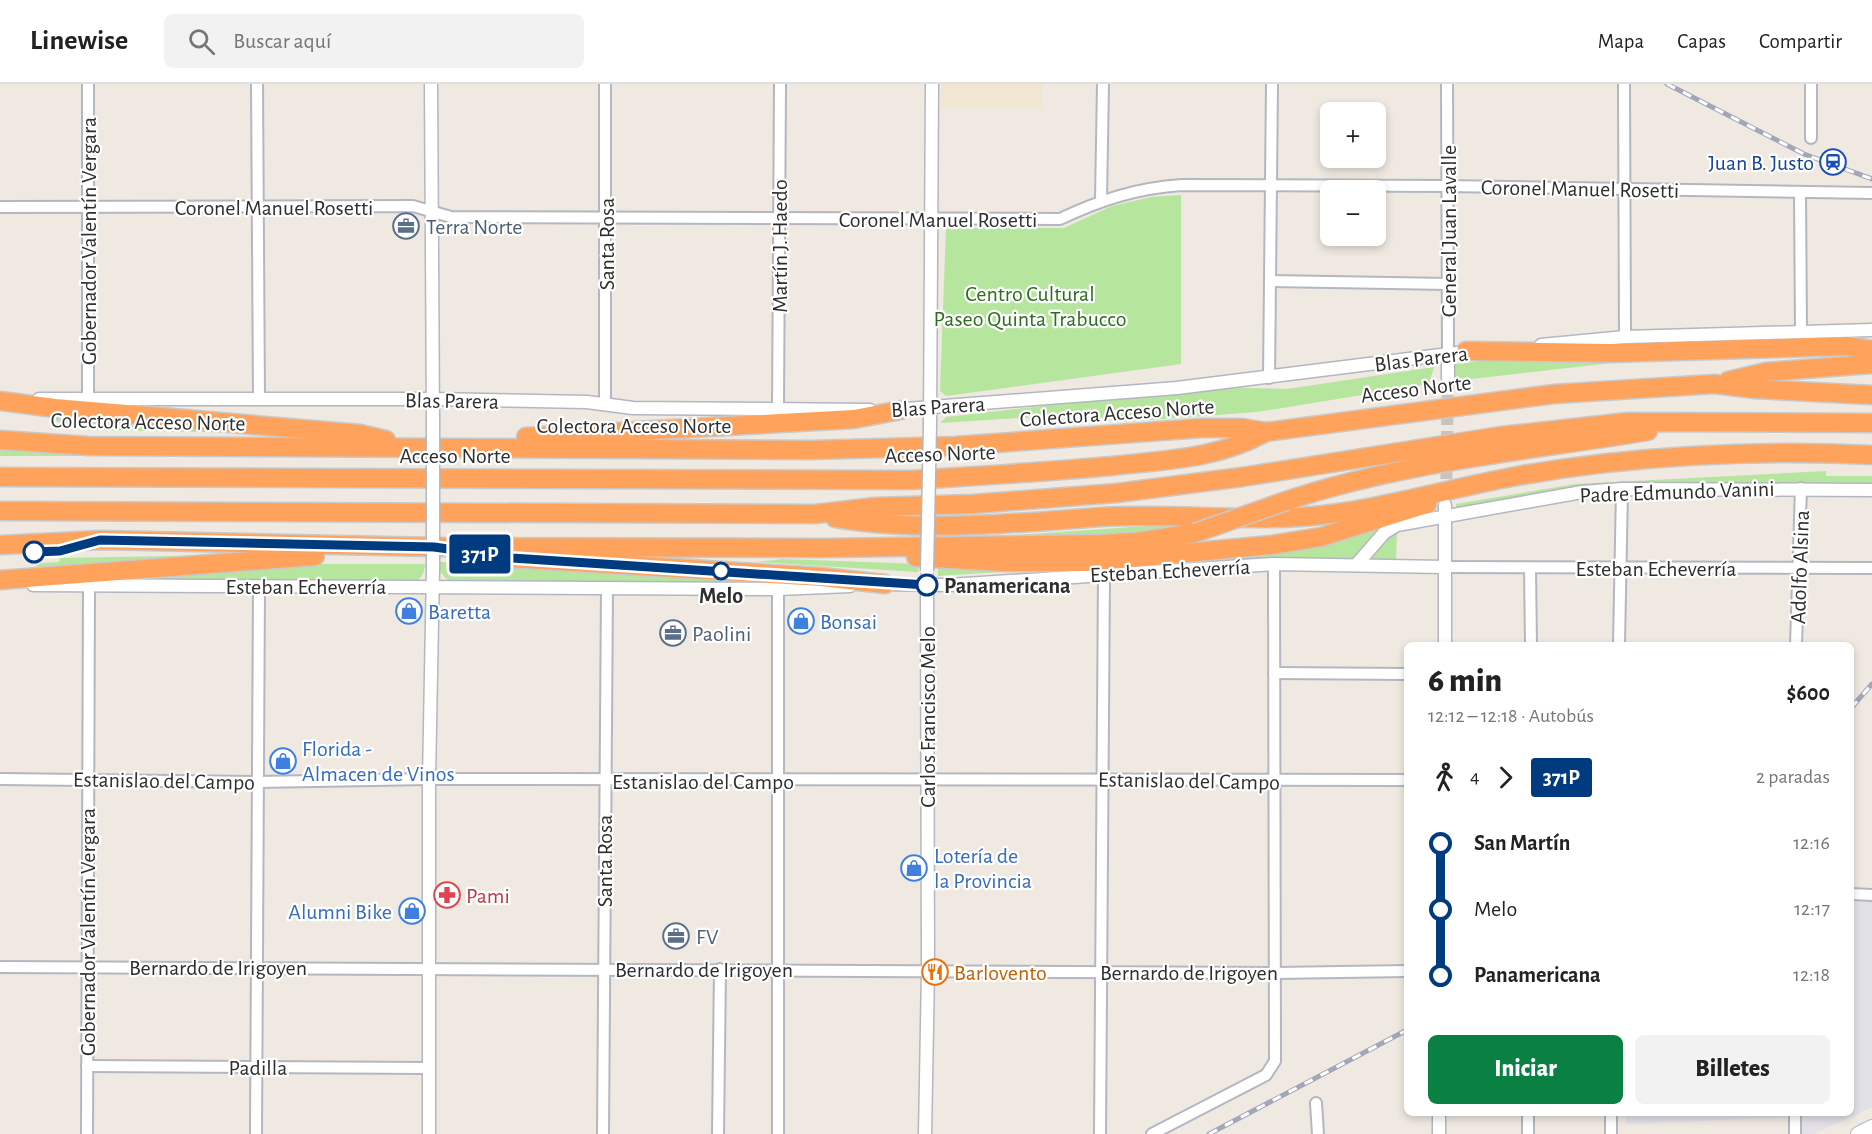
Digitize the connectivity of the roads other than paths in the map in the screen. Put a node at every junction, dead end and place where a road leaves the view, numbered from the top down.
1 (88, 84) edge
2 (257, 84) edge
3 (431, 84) edge
4 (605, 84) edge
5 (780, 84) edge
6 (932, 84) edge
7 (1103, 84) edge
8 (1272, 84) edge
9 (1447, 84) edge
10 (1624, 84) edge
11 (1811, 84) edge
12 (1811, 138) dead end
13 (1272, 186) junction
14 (1448, 186) junction
15 (1626, 189) junction
16 (1800, 192) junction
17 (1872, 193) edge
18 (1101, 200) junction
19 (88, 206) junction
20 (0, 207) edge
21 (258, 207) junction
22 (431, 211) junction
23 (606, 216) junction
24 (778, 218) junction
25 (932, 219) junction
26 (1270, 281) junction
27 (1449, 284) junction
28 (1801, 330) junction
29 (1872, 330) edge
30 (1625, 337) junction
31 (1872, 350) edge
32 (1457, 352) junction
33 (1872, 364) edge
34 (1269, 378) junction
35 (1448, 378) tunnel mouth
36 (1715, 384) junction
37 (1872, 395) edge
38 (88, 398) junction
39 (259, 399) junction
40 (432, 399) junction
41 (0, 400) edge
42 (605, 404) junction
43 (778, 409) junction
44 (931, 409) junction
45 (901, 411) junction
46 (1703, 422) junction
47 (1872, 423) edge
48 (1266, 432) junction
49 (0, 440) edge
50 (422, 448) junction
51 (459, 448) junction
52 (1872, 455) edge
53 (0, 477) edge
54 (1474, 486) junction
55 (1801, 488) junction
56 (1622, 489) junction
57 (1872, 490) edge
58 (1445, 510) junction
59 (0, 511) edge
60 (815, 514) junction
61 (0, 545) edge
62 (426, 547) junction
63 (824, 548) junction
64 (1274, 564) junction
65 (1357, 564) junction
66 (1444, 567) junction
67 (1798, 567) junction
68 (1530, 568) junction
69 (1620, 568) junction
70 (1872, 568) edge
71 (1104, 574) junction
72 (0, 582) edge
73 (885, 584) junction
74 (927, 585) junction
75 (89, 586) junction
76 (259, 586) junction
77 (434, 586) junction
78 (607, 588) junction
79 (778, 589) junction
80 (1445, 642) edge
81 (1531, 642) edge
82 (1619, 642) edge
83 (1796, 642) edge
84 (1274, 673) junction
85 (1404, 674) edge
86 (0, 779) edge
87 (87, 779) junction
88 (429, 779) junction
89 (1102, 779) junction
90 (927, 780) junction
91 (1404, 780) edge
92 (605, 781) junction
93 (778, 781) junction
94 (257, 782) junction
95 (1274, 782) junction
96 (1854, 894) edge
97 (1872, 895) edge
98 (0, 967) edge
99 (86, 967) junction
100 (255, 967) junction
101 (429, 968) junction
102 (604, 969) junction
103 (720, 969) junction
104 (778, 970) junction
105 (928, 971) junction
106 (1404, 971) edge
107 (1101, 972) junction
108 (1275, 973) junction
109 (87, 1066) junction
110 (256, 1067) junction
111 (429, 1068) junction
112 (1316, 1103) dead end
113 (1439, 1116) edge
114 (1528, 1116) edge
115 (1611, 1116) edge
116 (1795, 1116) edge
117 (1872, 1127) edge
118 (87, 1134) edge
119 (256, 1134) edge
120 (429, 1134) edge
121 (603, 1134) edge
122 (718, 1134) edge
123 (778, 1134) edge
124 (925, 1134) edge
125 (1100, 1134) edge
126 (1152, 1134) edge
127 (1318, 1134) edge
128 (1439, 1134) edge
129 (1528, 1134) edge
130 (1611, 1134) edge
131 (1795, 1134) edge
132 (1858, 1134) edge

1 - 19 street, Gobernador Valentín Vergara
2 - 21 street
3 - 22 street
4 - 23 street, Santa Rosa
5 - 24 street, Martín J. Haedo
6 - 25 street, Carlos Francisco Melo
7 - 18 street
8 - 13 street
9 - 14 street, General Juan Lavalle
10 - 15 street
11 - 12 street
13 - 14 street, Coronel Manuel Rosetti
13 - 18 street, Coronel Manuel Rosetti
13 - 26 street
14 - 15 street, Coronel Manuel Rosetti
14 - 27 street, General Juan Lavalle
15 - 16 street, Coronel Manuel Rosetti
15 - 30 street
16 - 17 street, Coronel Manuel Rosetti
16 - 28 street
18 - 25 street, Coronel Manuel Rosetti
19 - 20 street, Coronel Manuel Rosetti
19 - 21 street, Coronel Manuel Rosetti
19 - 38 street, Gobernador Valentín Vergara
21 - 22 street, Coronel Manuel Rosetti
21 - 39 street
22 - 23 street, Coronel Manuel Rosetti
22 - 40 street
23 - 24 street, Coronel Manuel Rosetti
23 - 42 street, Santa Rosa
24 - 25 street, Coronel Manuel Rosetti
24 - 43 street, Martín J. Haedo
25 - 44 street, Carlos Francisco Melo
26 - 27 street
26 - 34 street
27 - 32 street, General Juan Lavalle
28 - 29 street, Blas Parera
28 - 30 street, Blas Parera
30 - 32 street, Blas Parera
31 - 32 highway
32 - 34 street, Blas Parera
32 - 35 street, General Juan Lavalle
33 - 36 highway
34 - 44 street, Blas Parera
36 - 37 highway, Acceso Norte
36 - 48 highway, Acceso Norte
38 - 39 street, Blas Parera
38 - 41 street, Blas Parera
39 - 40 street, Blas Parera
40 - 42 street, Blas Parera
40 - 77 street, bridge
41 - 50 highway
42 - 43 street, Blas Parera
43 - 45 street, Blas Parera
44 - 45 street, Blas Parera
44 - 74 street, Carlos Francisco Melo, bridge
45 - 51 highway
46 - 47 highway
46 - 60 highway
46 - 63 highway, bridge
48 - 51 highway, Colectora Acceso Norte
48 - 53 highway, Acceso Norte
49 - 50 highway, Colectora Acceso Norte
50 - 51 highway, Colectora Acceso Norte
52 - 54 highway
54 - 60 highway
54 - 63 highway
55 - 56 street, Padre Edmundo Vanini
55 - 57 street, Padre Edmundo Vanini
55 - 67 street, Adolfo Alsina
56 - 58 street, Padre Edmundo Vanini
56 - 69 street
58 - 65 street, Padre Edmundo Vanini
58 - 66 street
59 - 60 highway
61 - 62 highway
62 - 63 highway
62 - 72 highway
62 - 73 highway
64 - 65 street, Esteban Echeverría
64 - 71 street, Esteban Echeverría
64 - 84 street
65 - 66 street, Esteban Echeverría
66 - 68 street, Esteban Echeverría
66 - 80 street
67 - 69 street, Esteban Echeverría
67 - 70 street, Esteban Echeverría
67 - 83 street, Adolfo Alsina
68 - 69 street, Esteban Echeverría
68 - 81 street
69 - 82 street
71 - 74 street, Esteban Echeverría
71 - 89 street
72 - 75 street, Esteban Echeverría
73 - 74 street, Esteban Echeverría
73 - 79 street, Esteban Echeverría
74 - 90 street, Carlos Francisco Melo
75 - 76 street, Esteban Echeverría
75 - 87 street, Gobernador Valentín Vergara
76 - 77 street, Esteban Echeverría
76 - 94 street
77 - 78 street, Esteban Echeverría
77 - 88 street
78 - 79 street, Esteban Echeverría
78 - 92 street, Santa Rosa
79 - 93 street
84 - 85 street
84 - 95 street
86 - 87 street, Estanislao del Campo
87 - 94 street, Estanislao del Campo
87 - 99 street, Gobernador Valentín Vergara
88 - 92 street, Estanislao del Campo
88 - 94 street, Estanislao del Campo
88 - 101 street
89 - 90 street, Estanislao del Campo
89 - 95 street, Estanislao del Campo
89 - 107 street
90 - 93 street, Estanislao del Campo
90 - 105 street, Carlos Francisco Melo
91 - 95 street, Estanislao del Campo
92 - 93 street, Estanislao del Campo
92 - 102 street, Santa Rosa
93 - 104 street
94 - 100 street
95 - 108 street
96 - 97 street
98 - 99 street, Bernardo de Irigoyen
99 - 100 street, Bernardo de Irigoyen
99 - 109 street, Gobernador Valentín Vergara
100 - 101 street, Bernardo de Irigoyen
100 - 110 street
101 - 102 street, Bernardo de Irigoyen
101 - 111 street
102 - 103 street, Bernardo de Irigoyen
102 - 121 street, Santa Rosa
103 - 104 street, Bernardo de Irigoyen
103 - 122 street
104 - 105 street, Bernardo de Irigoyen
104 - 123 street
105 - 107 street, Bernardo de Irigoyen
105 - 124 street, Carlos Francisco Melo
106 - 108 street, Bernardo de Irigoyen
107 - 108 street, Bernardo de Irigoyen
107 - 125 street
108 - 126 street
109 - 110 street, Padilla
109 - 118 street, Gobernador Valentín Vergara
110 - 111 street, Padilla
110 - 119 street
111 - 120 street
112 - 127 street
113 - 128 street
114 - 129 street
115 - 130 street
116 - 131 street
117 - 132 main road

